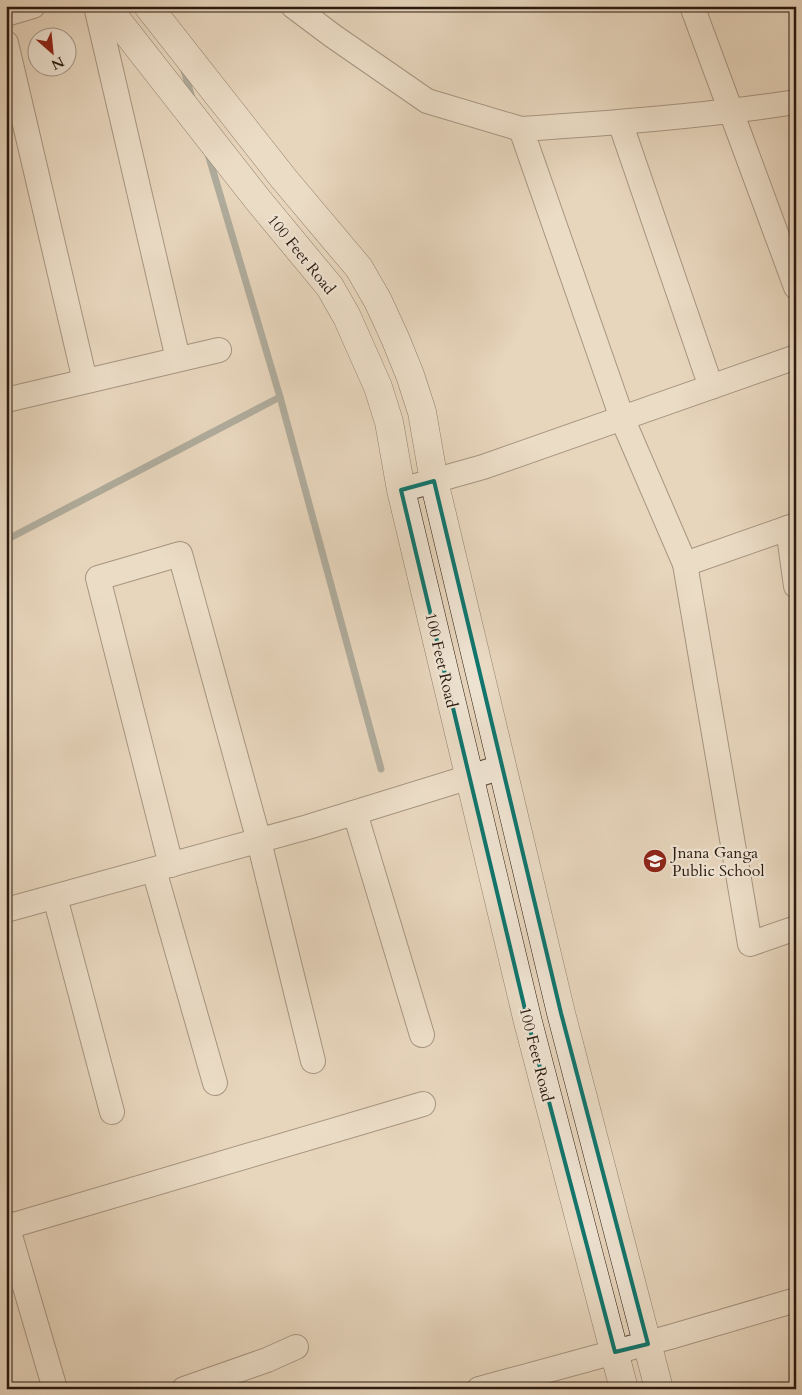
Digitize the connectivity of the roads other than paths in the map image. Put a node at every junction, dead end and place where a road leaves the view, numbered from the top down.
1 (33, 6) edge
2 (96, 6) edge
3 (106, 6) edge
4 (148, 6) edge
5 (293, 6) edge
6 (692, 6) edge
7 (6, 14) edge
8 (6, 42) edge
9 (796, 102) edge
10 (731, 112) junction
11 (620, 122) junction
12 (520, 129) junction
13 (796, 287) edge
14 (219, 350) dead end
15 (796, 356) edge
16 (178, 360) junction
17 (85, 381) junction
18 (711, 387) junction
19 (6, 400) edge
20 (622, 418) junction
21 (434, 481) junction
22 (401, 490) junction
23 (792, 527) edge
24 (685, 564) junction
25 (796, 586) edge
26 (502, 766) junction
27 (470, 777) junction
28 (354, 813) junction
29 (258, 841) junction
30 (163, 867) junction
31 (55, 897) junction
32 (6, 910) edge
33 (796, 928) edge
34 (422, 1035) dead end
35 (313, 1061) dead end
36 (215, 1083) dead end
37 (423, 1104) dead end
38 (112, 1112) dead end
39 (8, 1234) edge
40 (796, 1300) edge
41 (648, 1344) junction
42 (296, 1347) dead end
43 (615, 1352) junction
44 (55, 1389) edge
45 (184, 1389) edge
46 (478, 1389) edge
47 (624, 1389) edge
48 (659, 1389) edge

1 - 7 street
2 - 16 street
3 - 22 main road, 100 Feet Road
4 - 21 main road, 100 Feet Road
5 - 12 street
6 - 10 street
8 - 17 street
9 - 10 street
10 - 11 street
10 - 13 street
11 - 12 street
11 - 18 street
12 - 20 street
14 - 16 street
15 - 18 street
16 - 17 street
17 - 19 street
18 - 20 street
20 - 21 street
20 - 24 street
21 - 22 street
21 - 26 main road, 100 Feet Road
22 - 27 main road, 100 Feet Road
23 - 24 street
23 - 25 street
24 - 33 street
26 - 27 street
26 - 41 main road, 100 Feet Road
27 - 28 street
27 - 43 main road, 100 Feet Road
28 - 29 street
28 - 34 street
29 - 30 street
29 - 30 street
29 - 35 street
30 - 31 street
30 - 36 street
31 - 32 street
31 - 38 street
37 - 39 street
39 - 44 street
40 - 41 street
41 - 43 street
41 - 48 main road, 100 Feet Road
42 - 45 street
43 - 46 street
43 - 47 main road, 100 Feet Road

